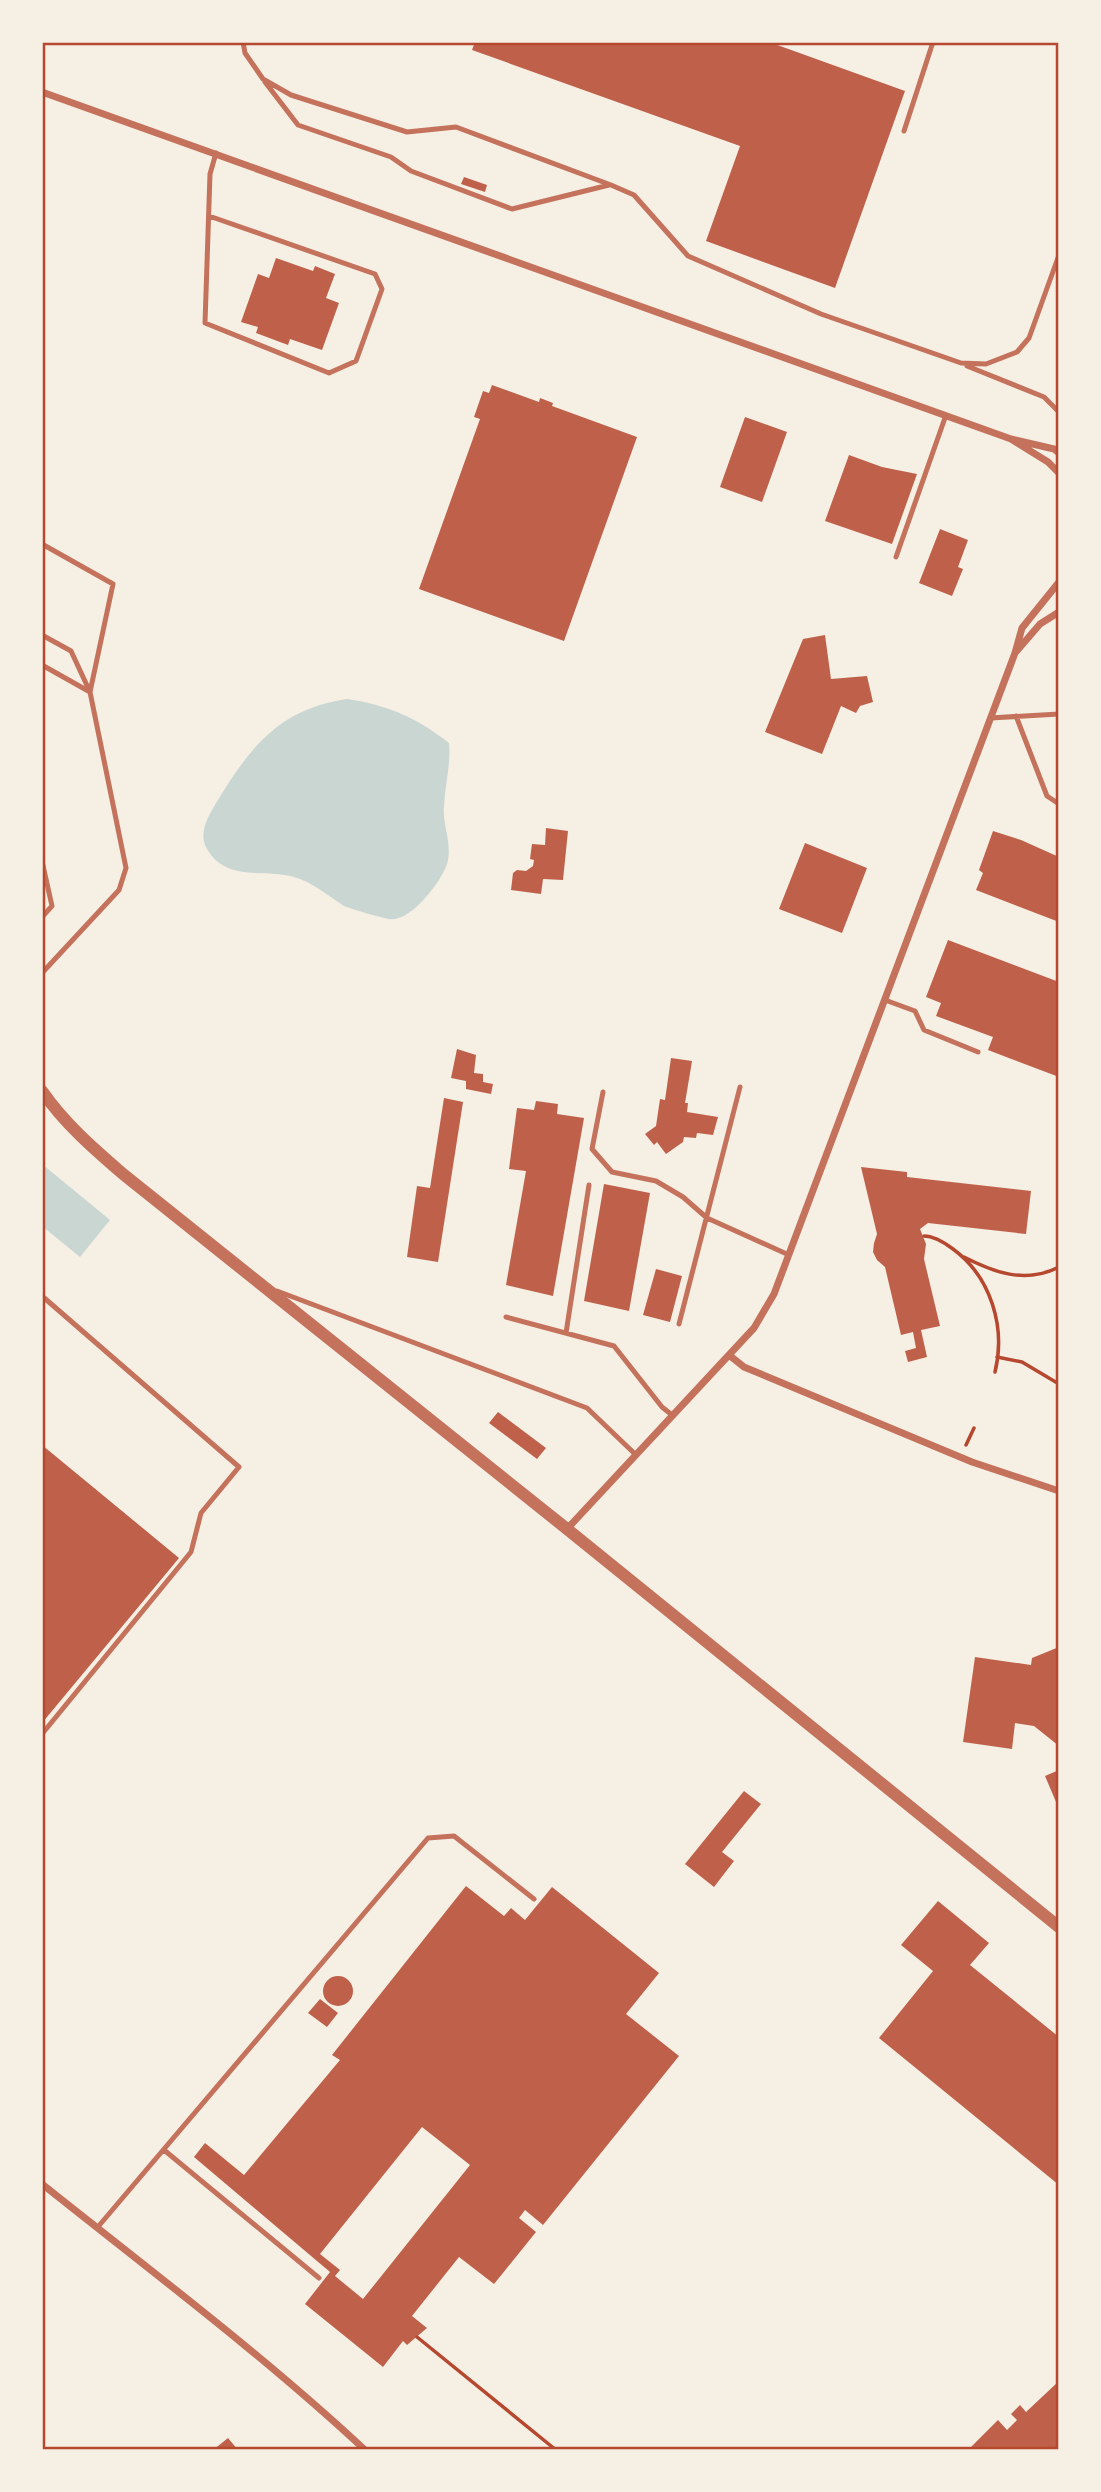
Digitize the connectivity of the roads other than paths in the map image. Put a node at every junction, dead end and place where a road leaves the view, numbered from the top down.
1 (243, 42) edge
2 (930, 42) edge
3 (263, 79) junction
4 (42, 92) edge
5 (904, 131) dead end
6 (216, 153) junction
7 (611, 185) junction
8 (209, 216) junction
9 (1059, 255) edge
10 (961, 363) junction
11 (1059, 412) edge
12 (946, 415) junction
13 (1011, 439) junction
14 (1059, 453) edge
15 (1059, 473) edge
16 (42, 544) edge
17 (896, 557) dead end
18 (1059, 582) edge
19 (1059, 612) edge
20 (42, 635) edge
21 (1015, 653) junction
22 (42, 665) edge
23 (90, 692) junction
24 (1059, 714) edge
25 (1016, 716) junction
26 (990, 718) junction
27 (1059, 804) edge
28 (42, 861) edge
29 (42, 917) edge
30 (42, 972) edge
31 (885, 1000) junction
32 (978, 1052) dead end
33 (740, 1087) dead end
34 (42, 1091) edge
35 (603, 1092) dead end
36 (589, 1185) dead end
37 (707, 1218) junction
38 (789, 1255) junction
39 (264, 1287) junction
40 (42, 1296) edge
41 (506, 1317) dead end
42 (679, 1324) dead end
43 (566, 1333) junction
44 (729, 1355) junction
45 (672, 1415) junction
46 (635, 1454) junction
47 (1059, 1491) edge
48 (567, 1529) junction
49 (42, 1734) edge
50 (534, 1899) dead end
51 (1059, 1927) edge
52 (164, 2150) junction
53 (42, 2184) edge
54 (97, 2228) junction
55 (320, 2278) dead end
56 (365, 2450) edge

1 - 3 lane
2 - 5 lane
3 - 7 lane
3 - 7 lane
4 - 6 street
6 - 8 lane
6 - 12 street
7 - 10 lane
8 - 8 lane
9 - 10 lane
10 - 11 lane
12 - 13 street
12 - 17 lane
13 - 14 street
13 - 15 street
16 - 23 lane
18 - 21 street
19 - 21 street
20 - 23 lane
21 - 26 street
22 - 23 lane
23 - 30 lane
24 - 25 lane
25 - 26 lane
25 - 27 lane
26 - 31 street
28 - 29 lane
31 - 32 lane
31 - 38 street
33 - 37 lane
34 - 39 street
35 - 37 lane
36 - 43 lane
37 - 38 lane
37 - 42 lane
38 - 44 street
39 - 46 lane
39 - 48 street
40 - 49 lane
41 - 43 lane
43 - 45 lane
44 - 45 street
44 - 47 street
45 - 46 street
46 - 48 street
48 - 51 street
50 - 52 lane
52 - 54 lane
52 - 55 lane
53 - 54 street
54 - 56 street

